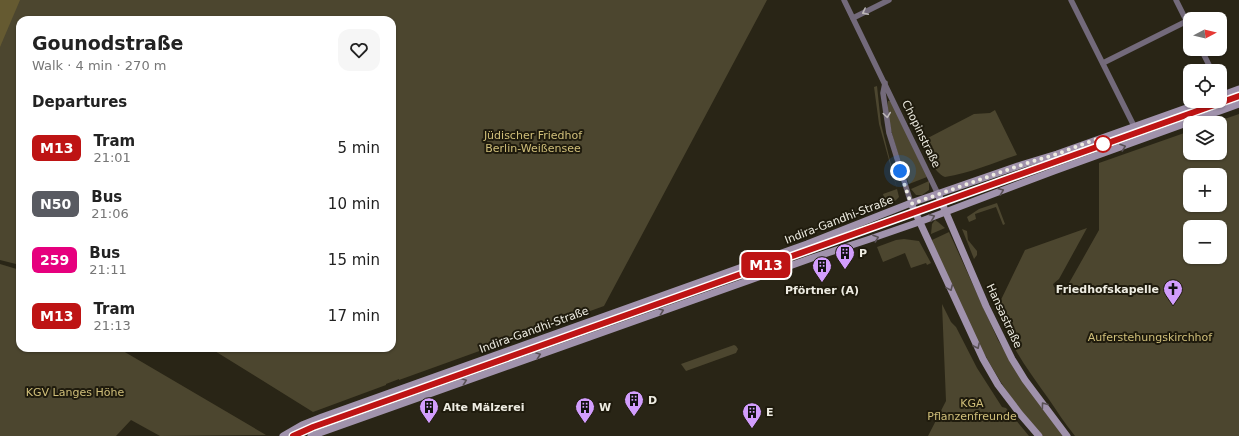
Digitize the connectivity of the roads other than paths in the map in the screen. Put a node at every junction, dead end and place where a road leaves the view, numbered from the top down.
1 (844, 0) edge
2 (889, 0) edge
3 (1072, 0) edge
4 (1176, 0) edge
5 (1183, 13) edge
6 (853, 18) junction
7 (1183, 23) edge
8 (1102, 63) junction
9 (885, 83) junction
10 (1239, 89) edge
11 (1227, 93) edge
12 (1239, 104) edge
13 (1186, 108) edge
14 (1134, 126) junction
15 (938, 194) junction
16 (911, 204) junction
17 (946, 212) junction
18 (920, 222) junction
19 (806, 244) junction
20 (812, 258) junction
21 (283, 436) edge
22 (311, 436) edge
23 (1039, 436) edge
24 (1067, 436) edge

1 - 6 street, Chopinstraße
2 -> 6 street
3 - 8 street
4 - 5 street
6 - 9 street, Chopinstraße
7 - 8 street
8 - 14 street
9 - 15 street, Chopinstraße
9 -> 16 street, Chopinstraße
10 - 11 main road
17 -> 12 main road
13 - 14 main road, Indira-Gandhi-Straße
14 - 15 main road, Indira-Gandhi-Straße
15 - 16 main road, Indira-Gandhi-Straße
15 - 17 main road, Hansastraße
16 - 18 main road
16 - 19 main road, Indira-Gandhi-Straße
18 -> 17 main road
24 -> 17 main road, Hansastraße
20 -> 18 main road
18 -> 23 main road
19 - 20 main road
19 - 21 main road, Indira-Gandhi-Straße
22 -> 20 main road

